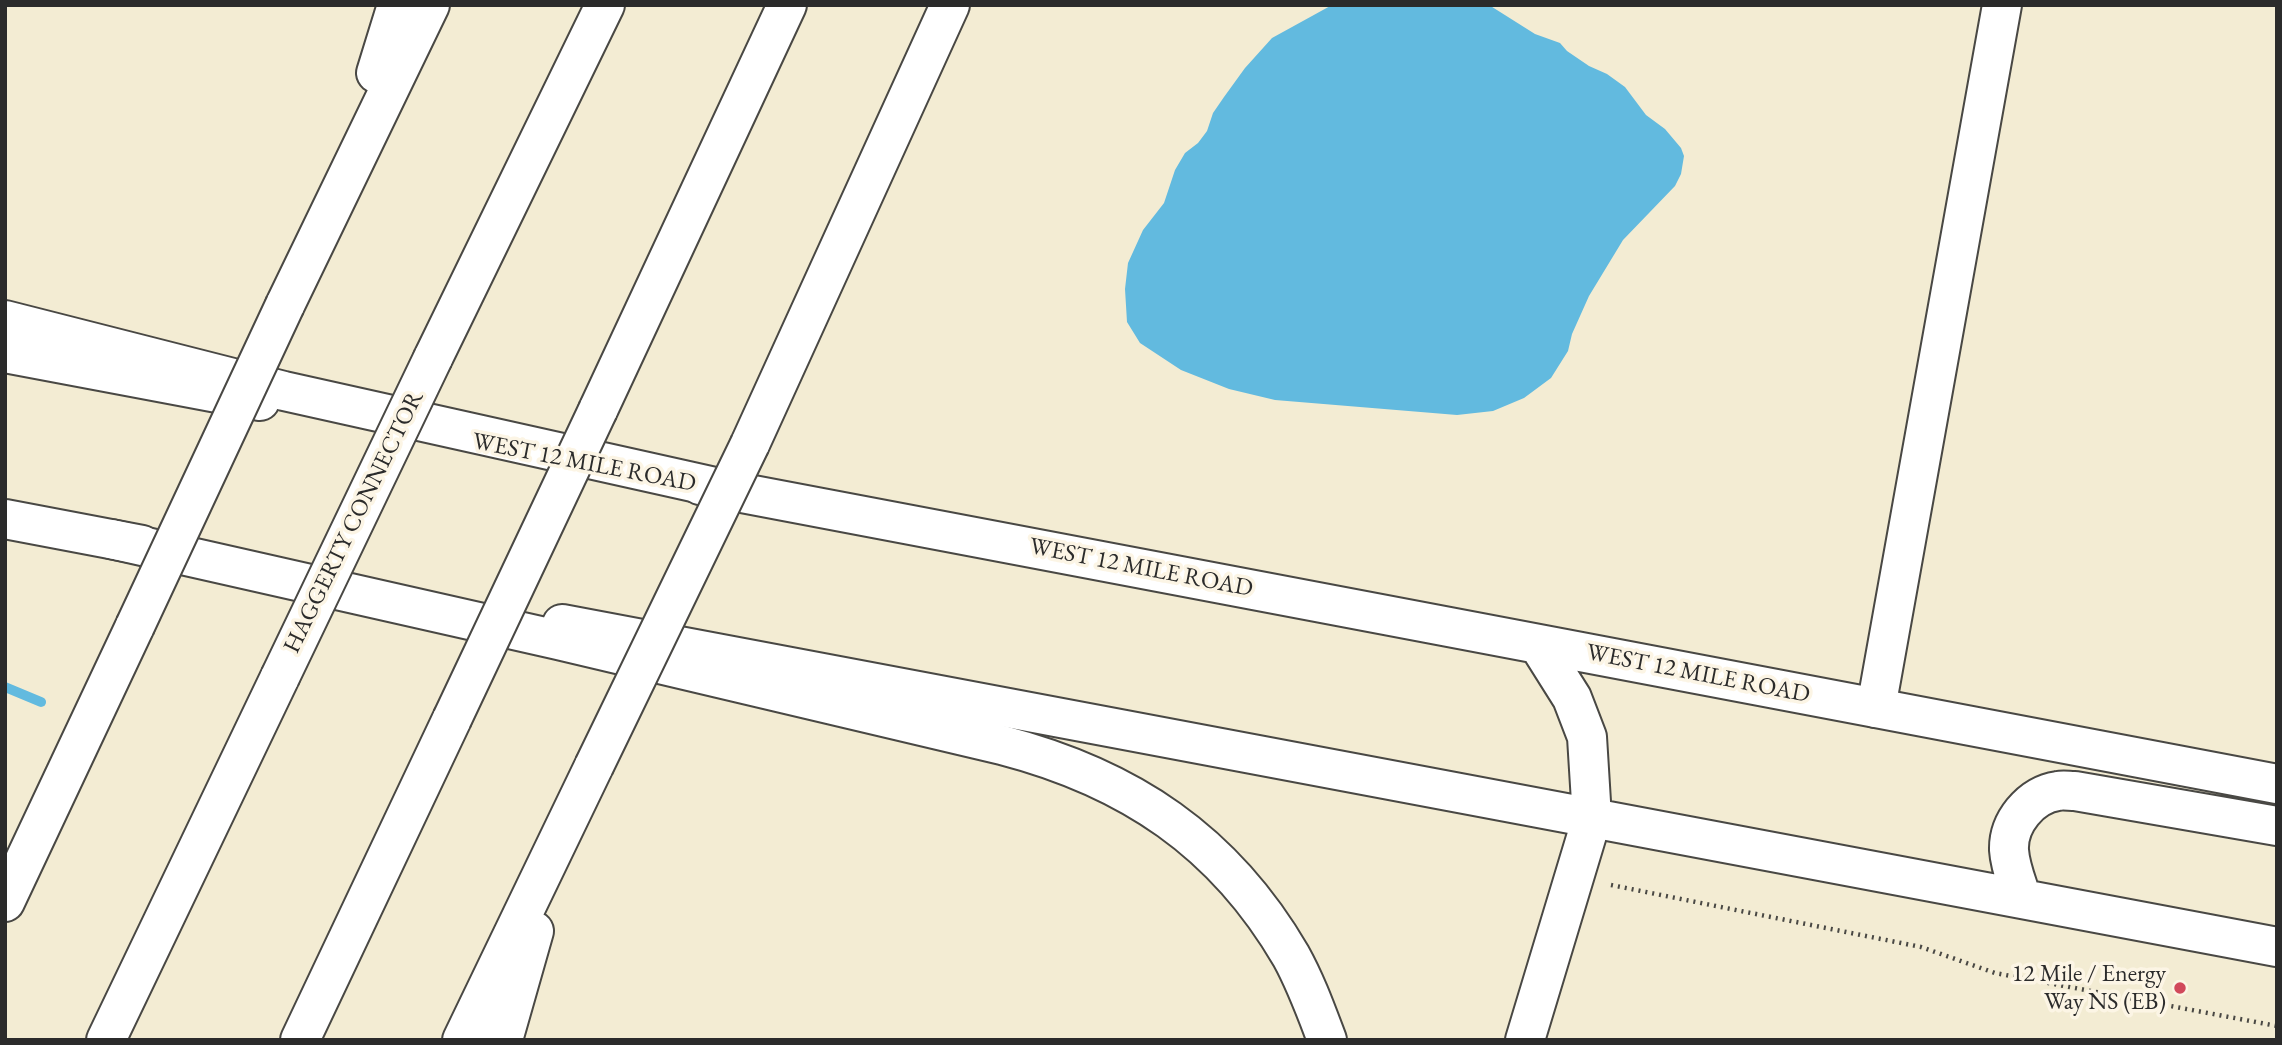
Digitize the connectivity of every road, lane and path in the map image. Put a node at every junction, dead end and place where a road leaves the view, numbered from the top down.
1 (397, 5) edge
2 (430, 5) edge
3 (605, 5) edge
4 (787, 5) edge
5 (950, 5) edge
6 (2002, 5) edge
7 (285, 305) junction
8 (5, 320) edge
9 (5, 353) edge
10 (733, 491) junction
11 (5, 519) edge
12 (111, 539) junction
13 (1538, 644) junction
14 (1876, 708) junction
15 (2277, 784) edge
16 (1592, 818) junction
17 (2277, 826) edge
18 (563, 831) junction
19 (1574, 878) junction
20 (2022, 899) junction
21 (5, 902) edge
22 (2277, 947) edge
23 (2277, 1026) edge
24 (106, 1040) edge
25 (300, 1040) edge
26 (462, 1040) edge
27 (503, 1040) edge
28 (1327, 1040) edge
29 (1525, 1040) edge

1 - 7 main road
2 - 7 main road
3 - 24 main road, HAGGERTY CONNECTOR, bridge
4 - 25 main road, bridge
5 - 18 main road, bridge
6 - 14 main road
7 - 21 main road, bridge
8 - 10 main road
9 - 10 main road, WEST 12 MILE ROAD
10 - 13 main road, WEST 12 MILE ROAD
11 - 12 main road
12 - 16 main road
12 - 28 main road
13 - 14 main road, WEST 12 MILE ROAD
13 - 16 main road
14 - 15 main road, WEST 12 MILE ROAD
16 - 19 main road
16 - 20 main road
17 - 20 main road
18 - 26 main road
18 - 27 main road
19 - 23 path
19 - 29 main road
20 - 22 main road

